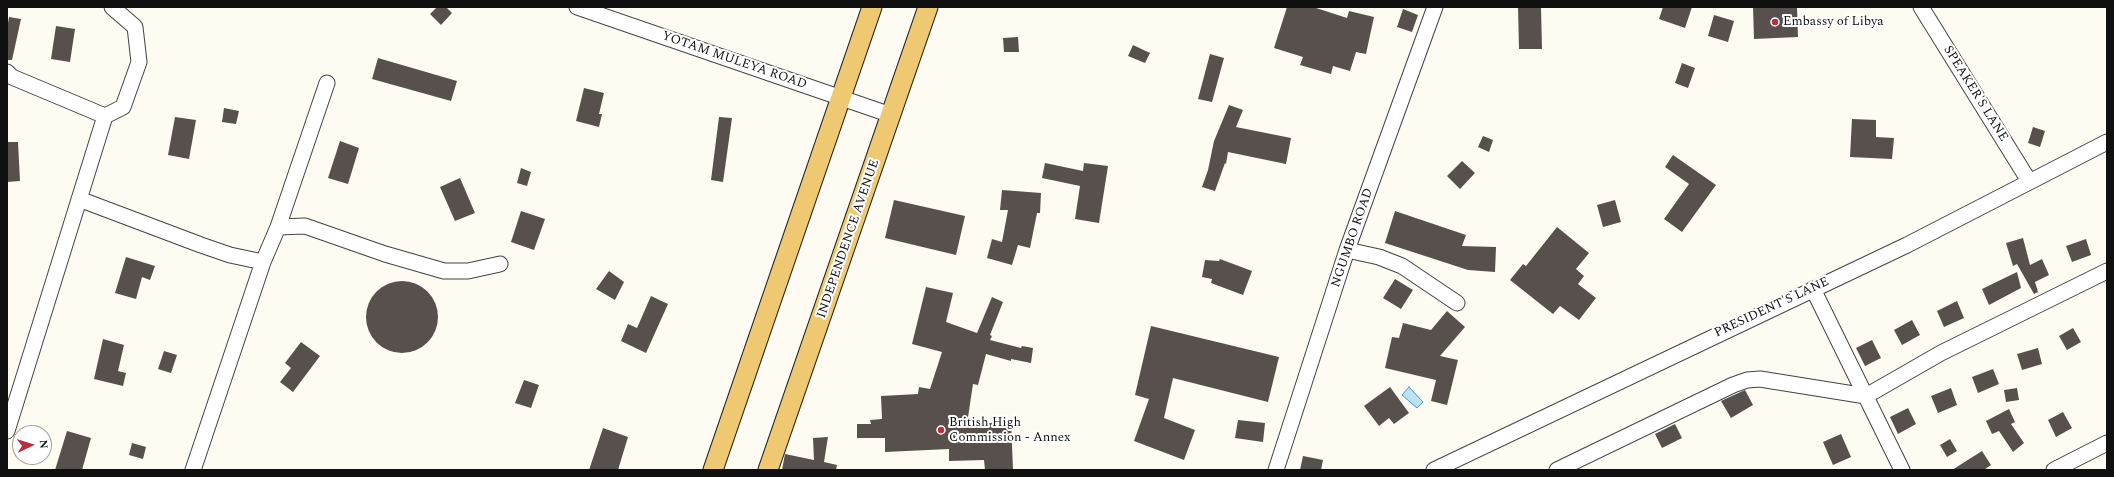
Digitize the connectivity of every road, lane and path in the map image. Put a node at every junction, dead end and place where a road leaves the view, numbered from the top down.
1 (112, 7) edge
2 (577, 7) edge
3 (872, 7) edge
4 (928, 7) edge
5 (1435, 7) edge
6 (1921, 7) edge
7 (7, 72) edge
8 (327, 84) dead end
9 (842, 97) junction
10 (892, 115) junction
11 (105, 116) junction
12 (2107, 142) edge
13 (2029, 181) junction
14 (79, 199) junction
15 (278, 227) junction
16 (1347, 250) junction
17 (263, 262) junction
18 (500, 264) dead end
19 (2107, 271) edge
20 (1813, 289) junction
21 (1457, 303) dead end
22 (1866, 396) junction
23 (7, 431) edge
24 (2107, 443) edge
25 (193, 470) edge
26 (713, 470) edge
27 (768, 470) edge
28 (1276, 470) edge
29 (1434, 470) edge
30 (1557, 470) edge
31 (1902, 470) edge
32 (2054, 470) edge

1 - 11 street
2 - 9 street, YOTAM MULEYA ROAD
3 - 9 main road
4 - 10 main road, INDEPENDENCE AVENUE
5 - 16 street, NGUMBO ROAD
6 - 13 street, SPEAKER'S LANE
7 - 11 street
8 - 15 street
9 - 10 street, YOTAM MULEYA ROAD
9 - 26 main road
10 - 27 main road, INDEPENDENCE AVENUE
11 - 14 street
12 - 13 street, PRESIDENT'S LANE
13 - 20 street, PRESIDENT'S LANE
14 - 17 street
14 - 23 street
15 - 17 street
15 - 18 street
16 - 21 street
16 - 28 street, NGUMBO ROAD
17 - 25 street
19 - 22 street
20 - 22 street
20 - 29 street, PRESIDENT'S LANE
22 - 30 street
22 - 31 street
24 - 32 street

